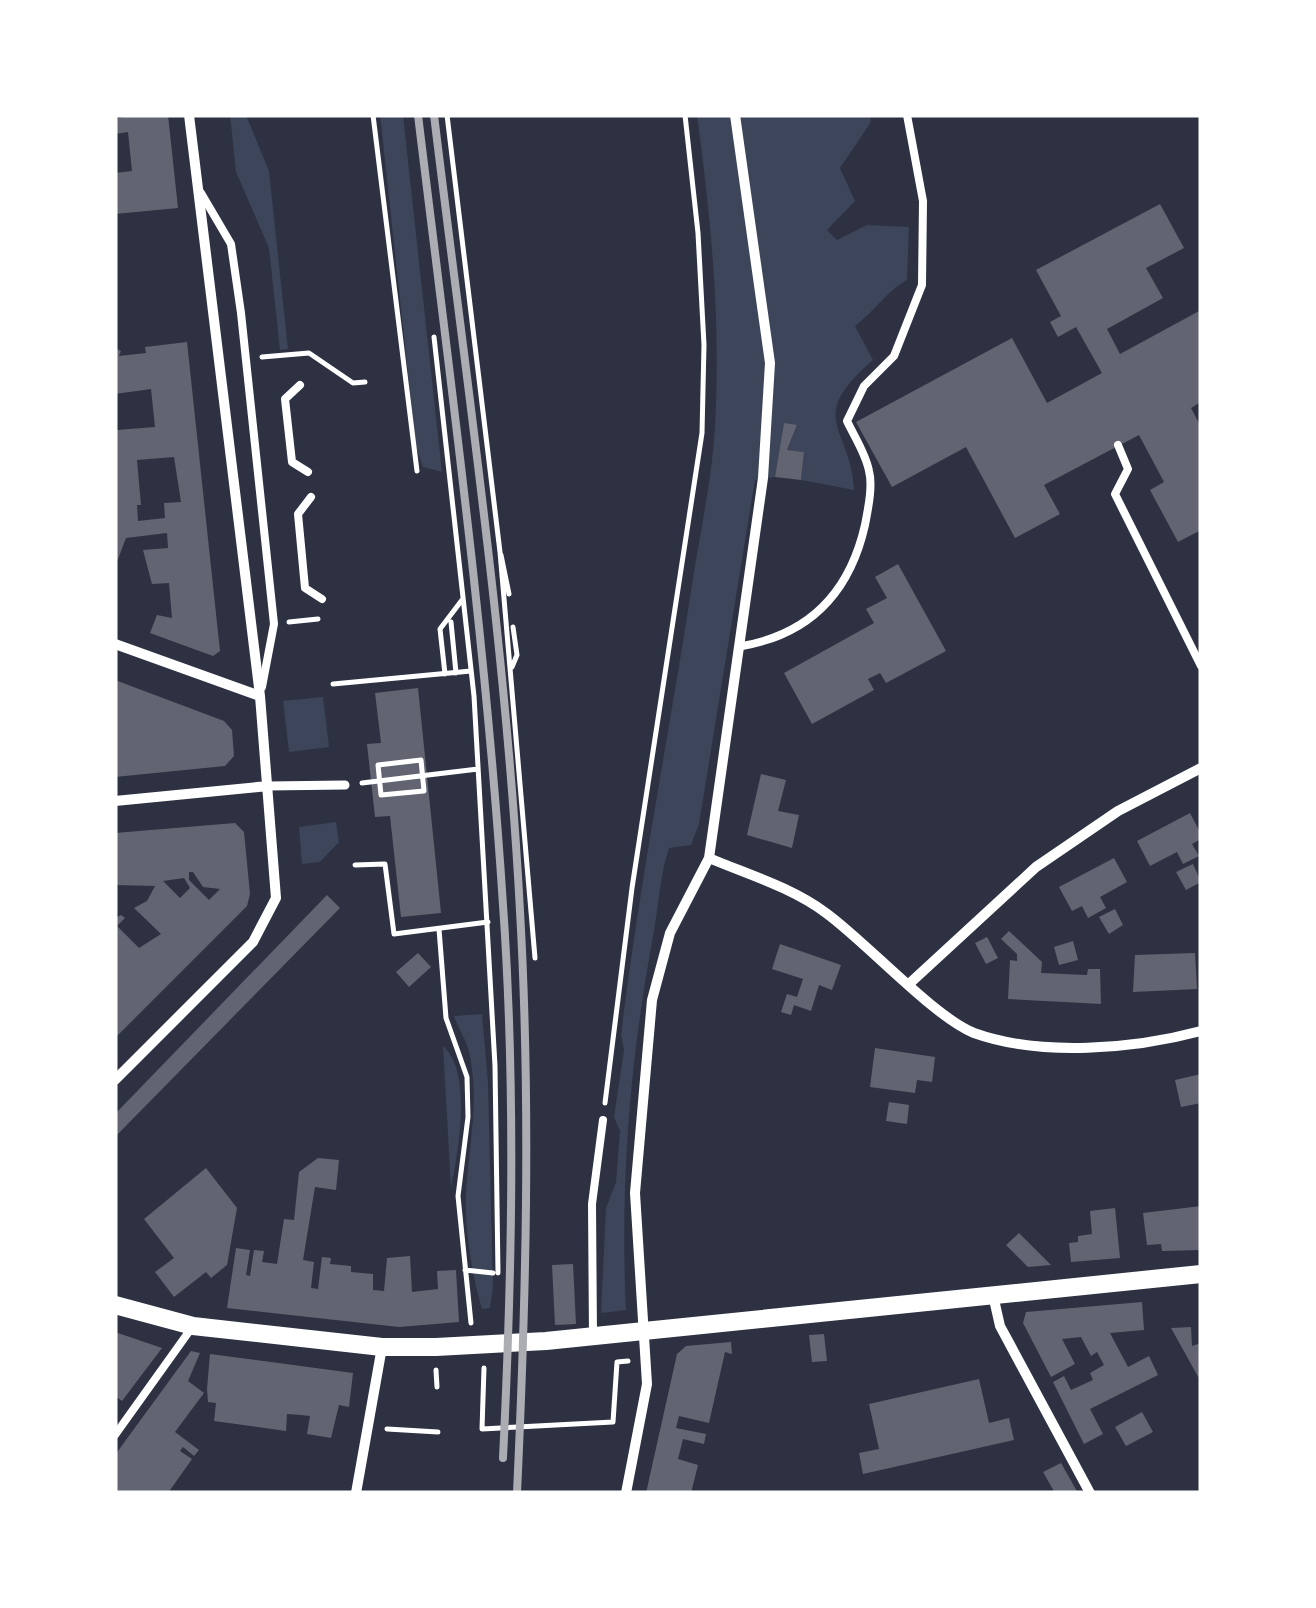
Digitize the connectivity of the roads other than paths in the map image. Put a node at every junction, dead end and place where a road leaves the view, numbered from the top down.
1 (190, 115) edge
2 (734, 115) edge
3 (907, 115) edge
4 (198, 190) junction
5 (300, 385) dead end
6 (1118, 446) dead end
7 (308, 472) dead end
8 (311, 497) dead end
9 (322, 599) dead end
10 (115, 644) edge
11 (742, 646) junction
12 (1201, 666) edge
13 (260, 696) junction
14 (1201, 768) edge
15 (345, 785) dead end
16 (268, 786) junction
17 (115, 802) edge
18 (710, 858) junction
19 (910, 984) junction
20 (1201, 1031) edge
21 (115, 1080) edge
22 (603, 1120) road end
23 (1201, 1274) edge
24 (993, 1295) junction
25 (115, 1305) edge
26 (193, 1326) junction
27 (643, 1330) junction
28 (593, 1336) junction
29 (382, 1347) junction
30 (115, 1435) edge
31 (356, 1493) edge
32 (626, 1493) edge
33 (1090, 1493) edge

1 - 4 street
2 - 11 street
3 - 11 lane
4 - 13 street
4 - 13 lane
5 - 7 lane
6 - 12 lane
8 - 9 lane
10 - 13 street
11 - 18 street
13 - 16 street
14 - 19 street
15 - 16 street
16 - 17 street
16 - 21 street
18 - 19 street
18 - 27 street
19 - 20 street
22 - 28 lane
23 - 24 street
24 - 27 street
24 - 33 street
25 - 26 street
26 - 29 street
26 - 30 lane
27 - 28 street
27 - 32 street
28 - 29 street
29 - 31 street

